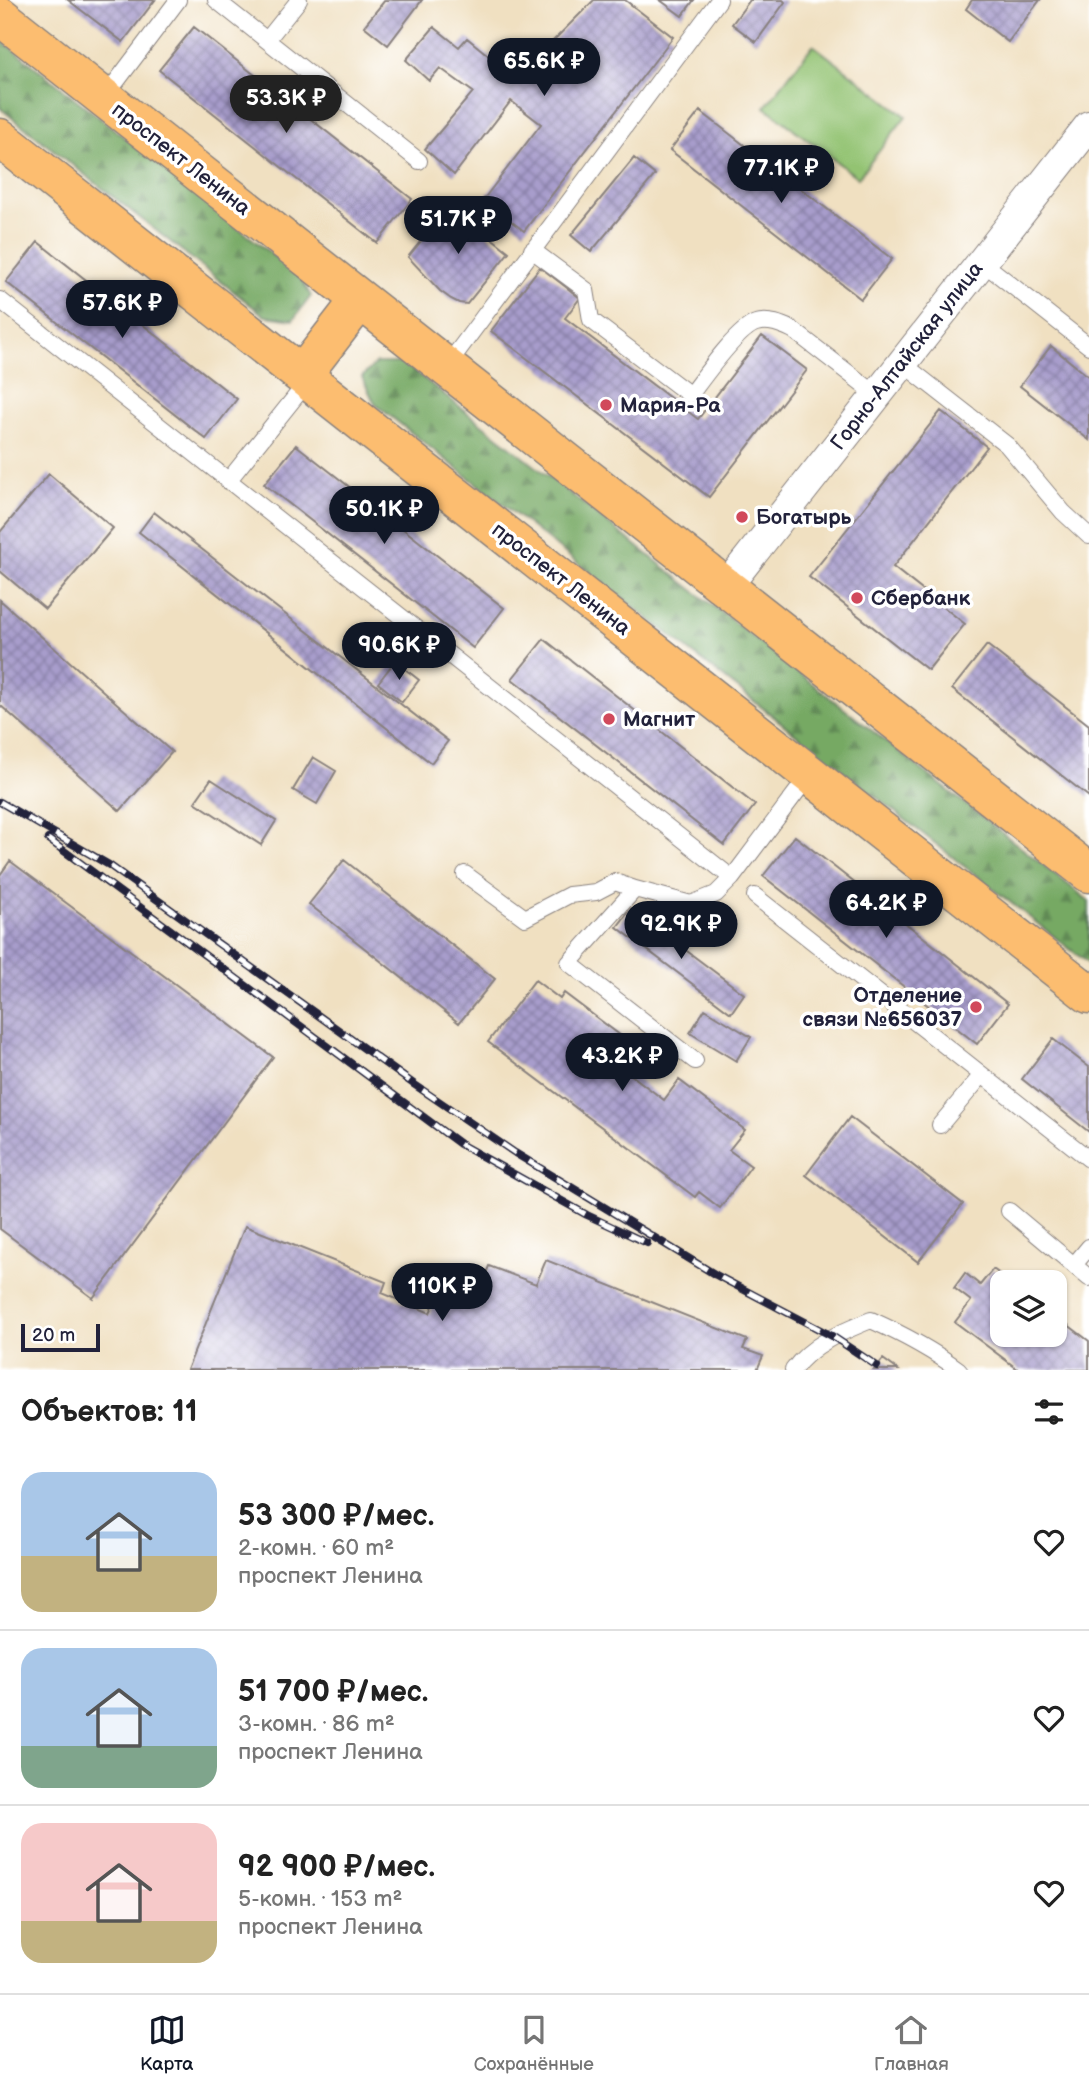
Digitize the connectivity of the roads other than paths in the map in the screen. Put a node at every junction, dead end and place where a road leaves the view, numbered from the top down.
1 (178, 0) edge
2 (216, 0) edge
3 (299, 0) edge
4 (719, 0) edge
5 (0, 16) edge
6 (267, 40) junction
7 (104, 98) junction
8 (1085, 137) edge
9 (0, 138) edge
10 (419, 161) dead end
11 (532, 250) junction
12 (982, 262) junction
13 (0, 300) edge
14 (360, 300) junction
15 (1089, 346) edge
16 (902, 363) junction
17 (446, 367) junction
18 (305, 378) junction
19 (877, 394) junction
20 (228, 481) junction
21 (1089, 536) edge
22 (726, 587) junction
23 (810, 774) junction
24 (1089, 873) edge
25 (464, 874) dead end
26 (732, 878) junction
27 (635, 889) junction
28 (755, 896) dead end
29 (1089, 994) edge
30 (695, 1061) dead end
31 (982, 1075) junction
32 (940, 1125) dead end
33 (1089, 1160) edge
34 (1009, 1211) dead end
35 (1089, 1247) edge
36 (1074, 1265) junction
37 (1089, 1278) edge
38 (793, 1370) edge
39 (959, 1370) edge

1 - 7 lane
2 - 6 lane
3 - 6 lane
4 - 11 lane
5 - 7 main road, проспект Ленина
6 - 10 lane
7 - 14 main road, проспект Ленина
8 - 12 street, Горно-Алтайская улица
9 - 18 main road, проспект Ленина
11 - 17 lane
11 - 19 lane
12 - 15 lane
12 - 16 street, Горно-Алтайская улица
13 - 20 lane
14 - 17 main road, проспект Ленина
14 - 18 main road
16 - 19 street, Горно-Алтайская улица
16 - 21 lane
17 - 22 main road, проспект Ленина
18 - 20 lane
18 - 23 main road, проспект Ленина
19 - 22 street, Горно-Алтайская улица
20 - 26 lane
22 - 24 main road, проспект Ленина
23 - 26 lane
23 - 29 main road, проспект Ленина
25 - 27 lane
26 - 27 lane
27 - 30 lane
28 - 31 lane
31 - 32 lane
31 - 33 lane
34 - 36 lane
35 - 36 lane
36 - 37 lane
38 - 39 lane

